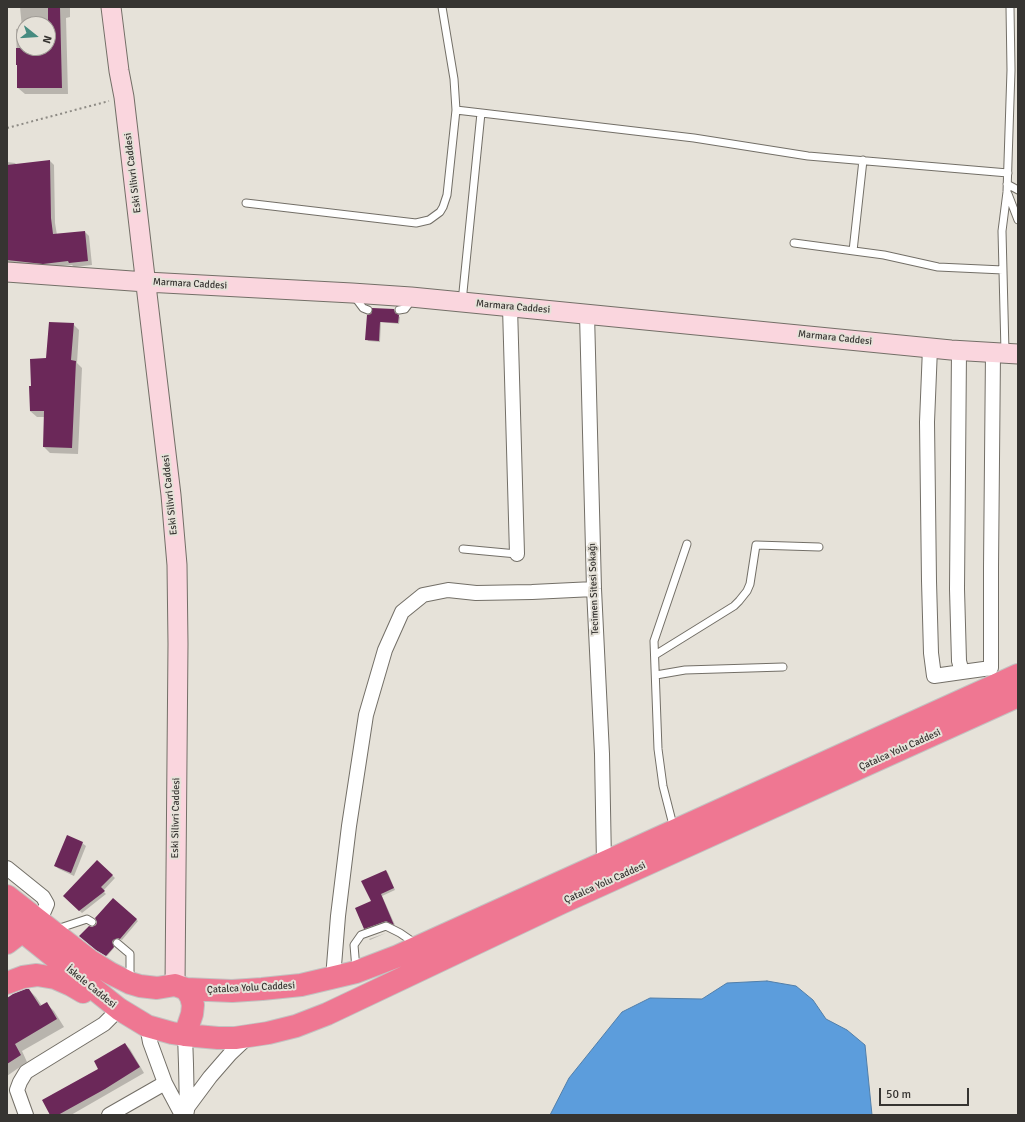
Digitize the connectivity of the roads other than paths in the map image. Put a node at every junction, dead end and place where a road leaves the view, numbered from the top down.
1 (111, 7) edge
2 (442, 7) edge
3 (1010, 7) edge
4 (456, 110) junction
5 (481, 114) junction
6 (863, 160) junction
7 (1008, 172) junction
8 (1007, 188) junction
9 (1018, 190) edge
10 (246, 203) dead end
11 (1018, 220) edge
12 (794, 243) dead end
13 (854, 251) junction
14 (1003, 270) junction
15 (7, 272) edge
16 (146, 282) junction
17 (352, 293) junction
18 (462, 302) junction
19 (510, 307) junction
20 (368, 310) dead end
21 (587, 314) junction
22 (930, 348) junction
23 (959, 350) junction
24 (1005, 353) edge
25 (687, 544) dead end
26 (819, 548) dead end
27 (463, 549) dead end
28 (517, 554) joint
29 (594, 589) junction
30 (655, 655) junction
31 (783, 667) dead end
32 (962, 672) junction
33 (656, 675) junction
34 (1018, 675) edge
35 (1018, 696) edge
36 (674, 830) junction
37 (604, 863) junction
38 (7, 868) edge
39 (7, 896) edge
40 (92, 922) dead end
41 (25, 929) edge
42 (117, 943) dead end
43 (419, 946) junction
44 (356, 972) junction
45 (333, 978) junction
46 (7, 983) edge
47 (130, 983) junction
48 (173, 988) junction
49 (119, 1009) junction
50 (147, 1026) junction
51 (185, 1035) junction
52 (249, 1036) junction
53 (165, 1083) junction
54 (185, 1113) edge
55 (26, 1115) edge
56 (109, 1115) edge

1 - 16 main road, Eski Silivri Caddesi
2 - 4 lane
3 - 7 lane
4 - 5 lane
4 - 10 lane
5 - 6 lane
5 - 18 lane
6 - 7 lane
6 - 13 lane
7 - 8 lane
8 - 9 lane
8 - 11 lane
8 - 14 lane
12 - 13 lane
13 - 14 lane
14 - 24 lane
15 - 16 main road, Marmara Caddesi
16 - 17 main road, Marmara Caddesi
16 - 48 main road, Eski Silivri Caddesi
17 - 18 main road, Marmara Caddesi
17 - 20 lane
18 - 19 main road, Marmara Caddesi
19 - 21 main road, Marmara Caddesi
19 - 28 street
21 - 22 main road, Marmara Caddesi
21 - 29 street, Tecimen Sitesi Sokağı
22 - 23 main road, Marmara Caddesi
22 - 32 street
23 - 24 main road, Marmara Caddesi
23 - 32 street
24 - 32 street
25 - 30 lane
26 - 30 lane
27 - 28 lane
29 - 37 street, Tecimen Sitesi Sokağı
29 - 45 street
30 - 33 lane
31 - 33 lane
33 - 36 lane
34 - 36 highway, Çatalca Yolu Caddesi
35 - 52 highway, Çatalca Yolu Caddesi
36 - 37 highway, Çatalca Yolu Caddesi
37 - 43 highway, Çatalca Yolu Caddesi
38 - 41 street
39 - 41 highway, İskele Caddesi
40 - 41 lane
41 - 47 highway, İskele Caddesi
41 - 49 highway, İskele Caddesi
42 - 47 lane
43 - 44 highway, Çatalca Yolu Caddesi
43 - 44 lane
44 - 45 highway, Çatalca Yolu Caddesi
45 - 48 highway, Çatalca Yolu Caddesi
46 - 49 highway
47 - 48 highway, İskele Caddesi
48 - 50 highway
48 - 51 highway
49 - 50 highway, İskele Caddesi
49 - 55 street
50 - 51 highway, İskele Caddesi
50 - 53 street
51 - 52 highway, Çatalca Yolu Caddesi
51 - 54 street
52 - 54 street
53 - 54 street
53 - 56 street

